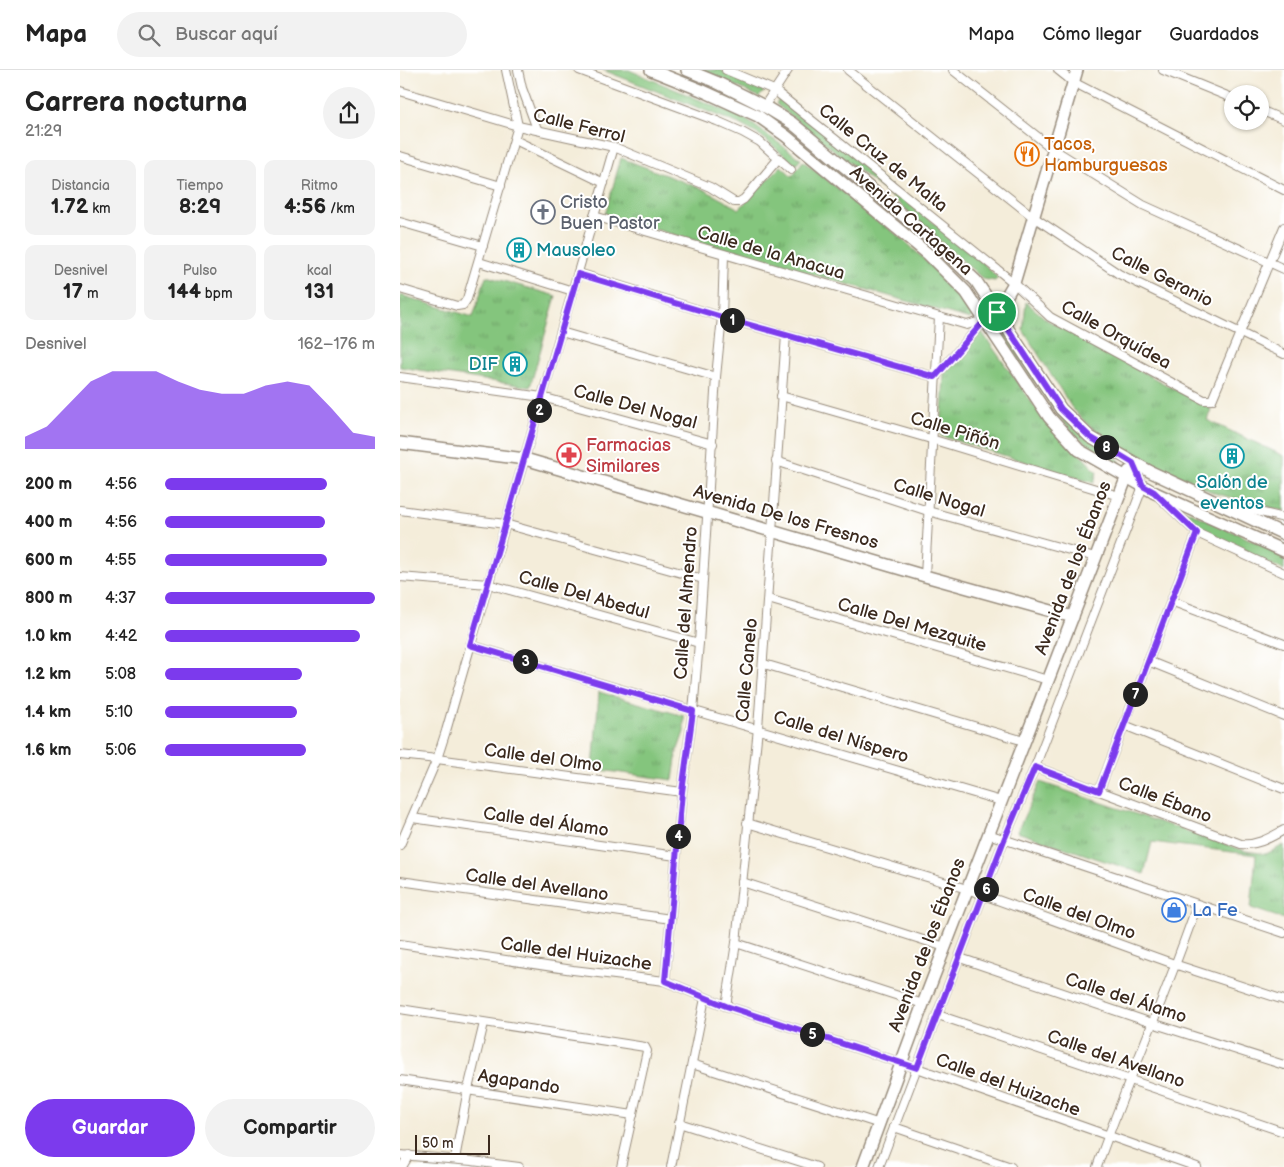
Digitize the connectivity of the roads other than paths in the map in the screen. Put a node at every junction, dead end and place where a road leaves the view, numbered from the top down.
1 (506, 70) edge
2 (518, 70) edge
3 (580, 70) edge
4 (650, 70) edge
5 (687, 70) edge
6 (726, 70) edge
7 (788, 70) edge
8 (848, 70) edge
9 (953, 70) edge
10 (1058, 70) edge
11 (1077, 70) edge
12 (1163, 70) edge
13 (1073, 82) junction
14 (400, 90) edge
15 (774, 90) junction
16 (1224, 95) edge
17 (761, 111) junction
18 (1269, 114) edge
19 (1284, 120) edge
20 (518, 126) junction
21 (537, 129) junction
22 (514, 140) junction
23 (614, 147) junction
24 (1053, 149) junction
25 (400, 156) edge
26 (779, 158) junction
27 (792, 170) dead end
28 (604, 183) junction
29 (501, 186) junction
30 (1284, 190) edge
31 (594, 216) junction
32 (1032, 216) junction
33 (400, 222) edge
34 (1284, 227) edge
35 (483, 246) junction
36 (724, 255) junction
37 (479, 262) junction
38 (1268, 262) junction
39 (1284, 269) edge
40 (578, 274) junction
41 (1014, 282) junction
42 (400, 289) edge
43 (573, 291) junction
44 (997, 312) junction
45 (722, 317) junction
46 (939, 317) junction
47 (985, 320) junction
48 (561, 332) junction
49 (1239, 333) junction
50 (786, 335) junction
51 (1284, 354) edge
52 (400, 377) edge
53 (716, 377) junction
54 (935, 377) junction
55 (781, 396) junction
56 (542, 397) junction
57 (931, 439) junction
58 (400, 443) edge
59 (713, 444) junction
60 (525, 459) junction
61 (776, 461) junction
62 (1133, 463) junction
63 (1126, 478) junction
64 (1143, 486) junction
65 (1154, 492) junction
66 (1119, 496) junction
67 (1210, 499) junction
68 (400, 510) edge
69 (928, 511) junction
70 (708, 512) junction
71 (1284, 518) edge
72 (505, 524) junction
73 (772, 531) junction
74 (1197, 533) junction
75 (1284, 534) edge
76 (1284, 551) edge
77 (1095, 557) junction
78 (1284, 573) edge
79 (925, 576) junction
80 (400, 577) edge
81 (703, 580) junction
82 (488, 584) junction
83 (768, 599) junction
84 (1171, 602) junction
85 (1073, 617) junction
86 (699, 643) junction
87 (1284, 644) edge
88 (470, 645) junction
89 (1148, 661) junction
90 (764, 664) junction
91 (1048, 680) junction
92 (693, 711) junction
93 (1284, 716) edge
94 (1124, 725) junction
95 (758, 728) junction
96 (1024, 741) junction
97 (400, 755) edge
98 (437, 759) junction
99 (1035, 767) junction
100 (1284, 789) edge
101 (1099, 791) junction
102 (682, 792) junction
103 (1001, 801) junction
104 (412, 818) junction
105 (748, 823) junction
106 (1284, 830) edge
107 (988, 834) junction
108 (1004, 840) junction
109 (400, 845) edge
110 (676, 856) junction
111 (400, 881) edge
112 (742, 882) junction
113 (967, 889) junction
114 (983, 895) junction
115 (1198, 905) junction
116 (671, 919) junction
117 (1284, 933) edge
118 (736, 942) junction
119 (400, 944) edge
120 (945, 947) junction
121 (960, 958) junction
122 (1177, 965) junction
123 (665, 981) junction
124 (705, 998) junction
125 (1284, 1000) edge
126 (922, 1004) junction
127 (726, 1006) junction
128 (400, 1009) edge
129 (938, 1015) junction
130 (484, 1023) junction
131 (1152, 1023) junction
132 (902, 1063) junction
133 (692, 1064) junction
134 (1284, 1065) edge
135 (917, 1068) junction
136 (1130, 1079) junction
137 (400, 1080) edge
138 (468, 1089) junction
139 (633, 1115) junction
140 (679, 1122) junction
141 (880, 1124) junction
142 (894, 1127) junction
143 (1284, 1132) edge
144 (1108, 1137) junction
145 (400, 1155) edge
146 (409, 1156) junction
147 (455, 1159) junction
148 (472, 1164) edge
149 (402, 1167) edge
150 (518, 1167) edge
151 (621, 1167) edge
152 (671, 1167) edge
153 (817, 1167) edge
154 (864, 1167) edge
155 (879, 1167) edge
156 (1011, 1167) edge
157 (1097, 1167) edge
158 (1198, 1167) edge

1 - 20 street
2 - 21 street
3 - 26 street
4 - 17 street, Avenida Cartagena
5 - 17 street, Avenida Cartagena
6 - 15 street, Calle Cruz de Malta
7 - 15 street
8 - 32 street, Calle Geranio
9 - 24 street
10 - 13 street
11 - 13 street
12 - 16 street
13 - 24 street
13 - 30 street
14 - 20 street, Calle Ferrol
15 - 17 street
15 - 41 street, Calle Cruz de Malta
17 - 44 street, Avenida Cartagena
17 - 47 street, Avenida Cartagena
18 - 19 street
20 - 21 street, Calle Ferrol
20 - 22 street
21 - 23 street, Calle Ferrol
22 - 28 street
22 - 29 street
23 - 26 street, Calle Ferrol
23 - 28 street
24 - 32 street
24 - 38 street
25 - 29 street
26 - 27 street
28 - 31 street
29 - 35 street
31 - 36 street, Calle de la Anacua
31 - 40 street
32 - 41 street
32 - 49 street, Calle Geranio
33 - 35 street
34 - 38 street
35 - 37 street
36 - 45 street, Calle del Almendro
36 - 46 street, Calle de la Anacua
37 - 42 street
37 - 43 street
38 - 39 street
38 - 49 street
40 - 43 street
40 - 45 street
41 - 44 street
41 - 49 street, Calle Orquídea
43 - 48 street
44 - 47 street
44 - 62 street, Avenida Cartagena
45 - 50 street
45 - 53 street, Calle del Almendro
46 - 47 street, Calle de la Anacua
46 - 54 street
47 - 54 street
47 - 63 street, Avenida Cartagena
48 - 53 street
48 - 56 street
49 - 51 street, Calle Geranio
50 - 54 street
50 - 55 street, Calle Canelo
52 - 56 street, Calle Del Nogal
53 - 59 street, Calle del Almendro
54 - 57 street
55 - 57 street, Calle Piñón
55 - 61 street, Calle Canelo
56 - 59 street, Calle Del Nogal
56 - 60 street
57 - 66 street, Calle Piñón
57 - 69 street
58 - 60 street, Avenida De los Fresnos
59 - 70 street, Calle del Almendro
60 - 70 street, Avenida De los Fresnos
60 - 72 street
61 - 69 street, Calle Nogal
61 - 73 street, Calle Canelo
62 - 63 street, Avenida de los Ébanos
62 - 64 street, Avenida de los Ébanos
62 - 67 street, Avenida Cartagena
63 - 64 street, Avenida Cartagena
63 - 66 street, Avenida de los Ébanos
64 - 65 street, Avenida Cartagena
64 - 99 street, Avenida de los Ébanos
65 - 74 street
65 - 76 street, Avenida Cartagena
66 - 77 street, Avenida de los Ébanos
67 - 71 street
67 - 75 street, Avenida Cartagena
68 - 72 street
69 - 77 street, Calle Nogal
69 - 79 street
70 - 73 street, Avenida De los Fresnos
70 - 81 street, Calle del Almendro
72 - 81 street
72 - 82 street
73 - 79 street, Avenida De los Fresnos
73 - 83 street, Calle Canelo
74 - 78 street
74 - 84 street
77 - 85 street, Avenida de los Ébanos
79 - 85 street, Avenida De los Fresnos
80 - 82 street, Calle Del Abedul
81 - 86 street, Calle del Almendro
82 - 86 street, Calle Del Abedul
82 - 88 street
83 - 90 street, Calle Canelo
83 - 91 street, Calle Del Mezquite
84 - 87 street
84 - 89 street
85 - 91 street, Avenida de los Ébanos
86 - 92 street, Calle del Almendro
88 - 92 street, Calle del Níspero
88 - 98 street
89 - 93 street
89 - 94 street
90 - 95 street, Calle Canelo
90 - 96 street
91 - 96 street, Avenida de los Ébanos
92 - 95 street, Calle del Níspero
92 - 102 street, Calle del Almendro
94 - 100 street
94 - 101 street
95 - 103 street, Calle del Níspero
95 - 105 street, Calle Canelo
96 - 103 street, Avenida de los Ébanos
97 - 98 street, Calle del Olmo
98 - 102 street, Calle del Olmo
98 - 104 street
99 - 101 street, Calle Ébano
99 - 108 street, Avenida de los Ébanos
101 - 106 street, Calle Ébano
102 - 110 street, Calle del Almendro
103 - 107 street, Avenida de los Ébanos
104 - 109 street
104 - 110 street, Calle del Álamo
105 - 112 street, Calle Canelo
105 - 113 street, Calle del Olmo
107 - 108 street
107 - 113 street, Avenida de los Ébanos
108 - 114 street, Avenida de los Ébanos
108 - 115 street
110 - 116 street, Calle del Almendro
111 - 116 street, Calle del Avellano
112 - 118 street, Calle Canelo
112 - 120 street
113 - 114 street, Calle del Olmo
113 - 120 street, Avenida de los Ébanos
114 - 121 street, Avenida de los Ébanos
114 - 122 street, Calle del Olmo
115 - 117 street
115 - 122 street
116 - 123 street, Calle del Almendro
118 - 126 street
118 - 127 street, Calle Canelo
119 - 123 street, Calle del Huizache
120 - 126 street, Avenida de los Ébanos
121 - 129 street, Avenida de los Ébanos
121 - 131 street, Calle del Álamo
122 - 125 street, Calle del Olmo
122 - 131 street
123 - 124 street, Calle del Huizache
124 - 127 street, Calle del Huizache
124 - 133 street
126 - 132 street, Avenida de los Ébanos
127 - 132 street, Calle del Huizache
128 - 130 street
129 - 135 street, Avenida de los Ébanos
129 - 136 street, Calle del Avellano
130 - 138 street
130 - 139 street
131 - 134 street, Calle del Álamo
131 - 136 street
132 - 135 street, Calle del Huizache
132 - 141 street, Avenida de los Ébanos
133 - 140 street
133 - 141 street
135 - 142 street, Avenida de los Ébanos
135 - 144 street, Calle del Huizache
136 - 143 street, Calle del Avellano
136 - 144 street
137 - 138 street, Agapando
138 - 139 street, Agapando
138 - 147 street
139 - 151 street
140 - 152 street
140 - 153 street
141 - 154 street, Avenida de los Ébanos
142 - 155 street, Avenida de los Ébanos
142 - 156 street
144 - 157 street
144 - 158 street, Calle del Huizache
145 - 146 street
146 - 147 street
146 - 149 street
147 - 148 street
148 - 150 street

